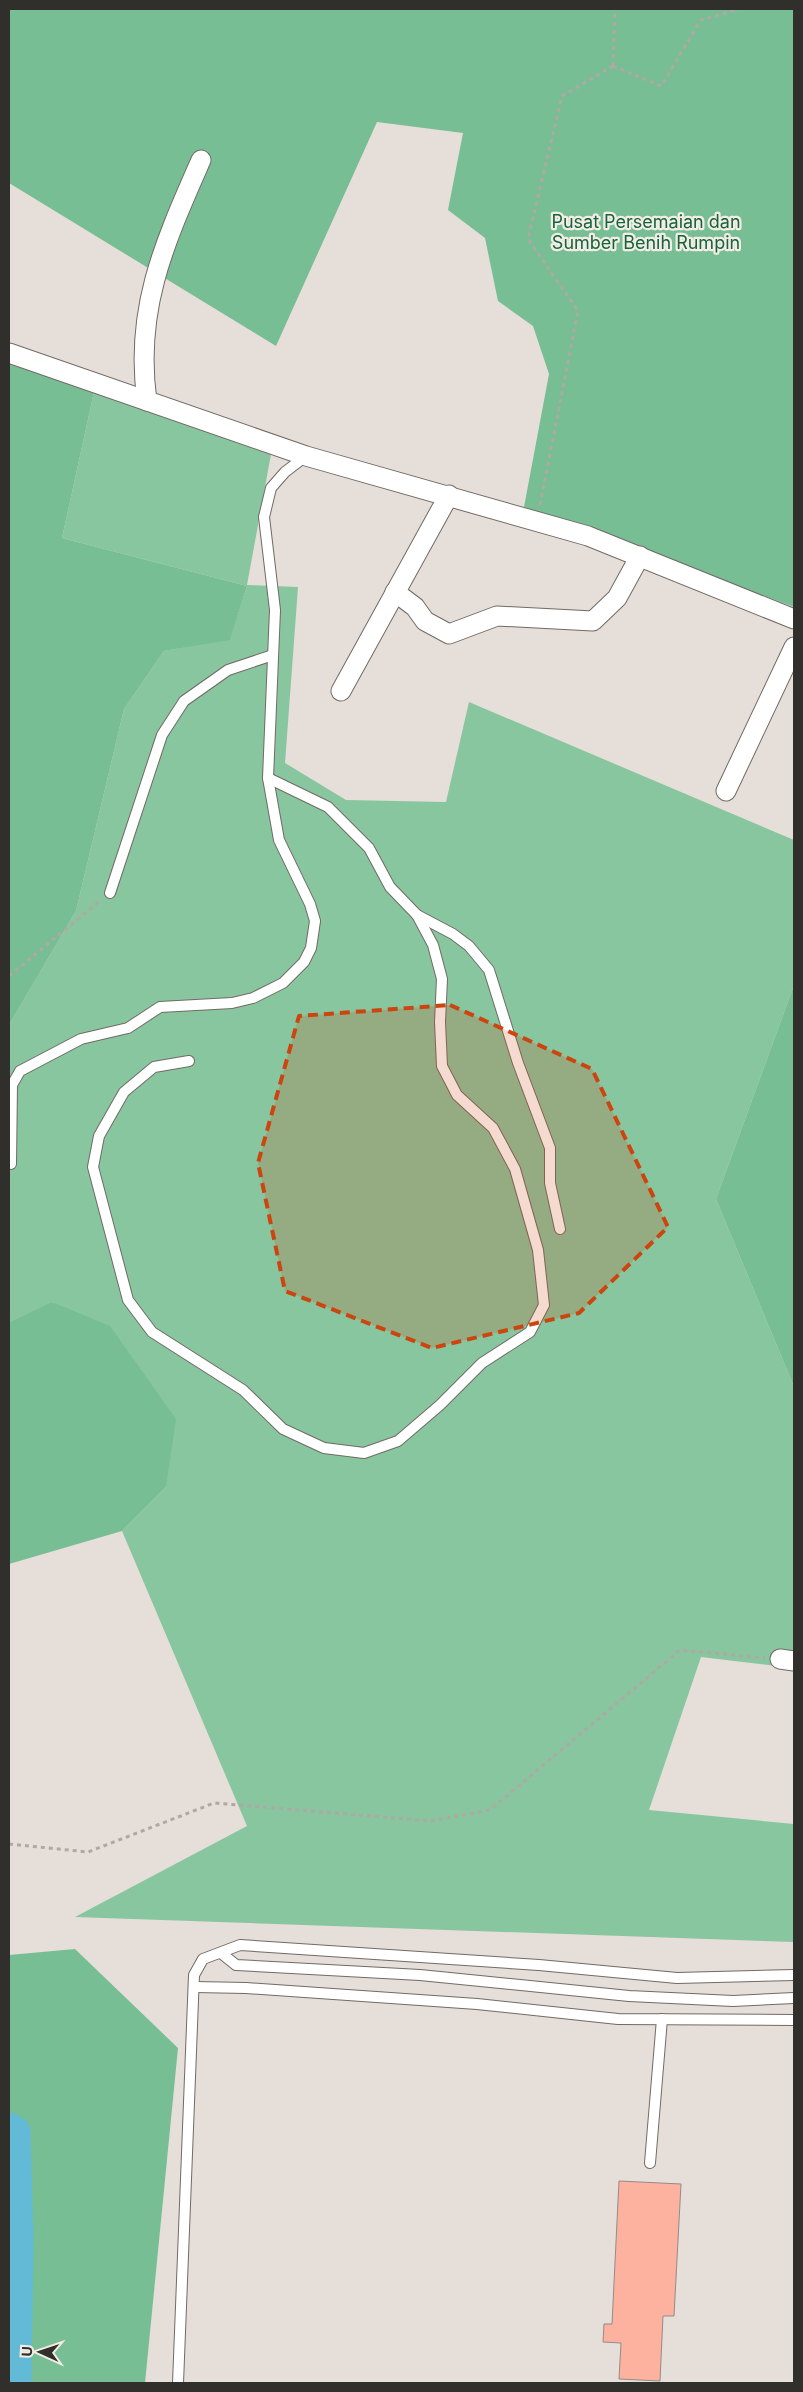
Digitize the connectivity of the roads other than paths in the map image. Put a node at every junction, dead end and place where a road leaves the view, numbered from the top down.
1 (201, 160) dead end
2 (9, 353) edge
3 (147, 401) junction
4 (306, 456) junction
5 (449, 495) junction
6 (640, 556) junction
7 (395, 592) junction
8 (794, 618) edge
9 (794, 647) edge
10 (273, 655) junction
11 (341, 691) dead end
12 (268, 778) junction
13 (726, 791) dead end
14 (110, 893) road end
15 (417, 915) junction
16 (189, 1061) dead end
17 (11, 1164) dead end
18 (560, 1230) dead end
19 (221, 1953) junction
20 (794, 1975) edge
21 (195, 1987) junction
22 (794, 1998) edge
23 (662, 2019) junction
24 (794, 2020) edge
25 (650, 2163) dead end
26 (178, 2383) edge

1 - 3 street
2 - 3 street
3 - 4 street
4 - 5 street
4 - 10 lane
5 - 6 street
5 - 7 street
6 - 7 street
6 - 8 street
7 - 11 street
9 - 13 street
10 - 12 lane
10 - 14 lane
12 - 15 lane
12 - 17 lane
15 - 16 lane
15 - 18 lane
19 - 20 lane
19 - 21 lane
19 - 22 lane
21 - 23 lane
21 - 26 lane
23 - 24 lane
23 - 25 lane

